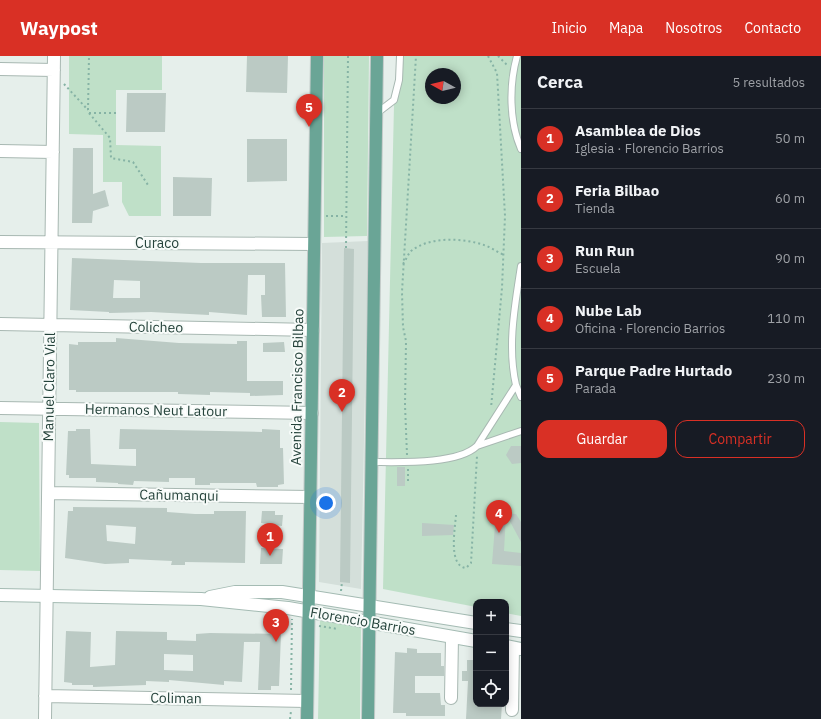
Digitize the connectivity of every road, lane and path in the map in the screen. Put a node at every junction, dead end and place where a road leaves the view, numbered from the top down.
1 (54, 56) edge
2 (89, 56) edge
3 (317, 56) edge
4 (348, 56) edge
5 (377, 56) edge
6 (400, 56) edge
7 (416, 56) edge
8 (488, 56) edge
9 (517, 56) edge
10 (0, 69) edge
11 (54, 70) junction
12 (116, 113) dead end
13 (376, 114) junction
14 (521, 149) edge
15 (0, 151) edge
16 (53, 152) junction
17 (148, 185) dead end
18 (315, 215) junction
19 (346, 216) junction
20 (0, 242) edge
21 (52, 244) junction
22 (314, 244) junction
23 (346, 248) dead end
24 (504, 256) junction
25 (403, 265) junction
26 (521, 266) edge
27 (0, 324) edge
28 (50, 325) junction
29 (313, 330) junction
30 (516, 385) junction
31 (521, 397) edge
32 (0, 408) edge
33 (48, 409) junction
34 (312, 412) junction
35 (489, 430) junction
36 (521, 431) edge
37 (477, 446) junction
38 (371, 462) junction
39 (407, 462) junction
40 (408, 484) dead end
41 (48, 493) junction
42 (310, 497) junction
43 (456, 515) dead end
44 (0, 595) edge
45 (309, 595) junction
46 (47, 596) junction
47 (201, 599) junction
48 (369, 605) junction
49 (309, 610) junction
50 (292, 622) dead end
51 (370, 622) junction
52 (473, 622) edge
53 (509, 629) edge
54 (521, 631) edge
55 (452, 637) junction
56 (473, 640) edge
57 (513, 648) edge
58 (45, 696) junction
59 (451, 698) dead end
60 (291, 700) junction
61 (307, 701) junction
62 (512, 710) dead end
63 (45, 719) edge
64 (290, 719) edge
65 (307, 719) edge
66 (368, 719) edge

1 - 11 street, Manuel Claro Vial
2 - 11 path
3 - 18 main road, Avenida Francisco Bilbao
4 - 19 path
5 - 13 main road
6 - 13 lane
7 - 25 path
8 - 24 path
9 - 14 lane
10 - 11 street
11 - 16 street, Manuel Claro Vial
12 - 17 path
13 - 38 main road
15 - 16 street
16 - 21 street, Manuel Claro Vial
18 - 19 path
18 - 22 main road, Avenida Francisco Bilbao
19 - 23 path
20 - 21 street, Curaco
21 - 22 street, Curaco
21 - 28 street, Manuel Claro Vial
22 - 29 main road, Avenida Francisco Bilbao
24 - 25 path
24 - 35 path
25 - 39 path
26 - 30 lane
27 - 28 street, Colicheo
28 - 29 street, Colicheo
28 - 33 street, Manuel Claro Vial
29 - 34 main road, Avenida Francisco Bilbao
30 - 31 lane
30 - 35 lane
32 - 33 street, Hermanos Neut Latour
33 - 34 street, Hermanos Neut Latour
33 - 41 street, Manuel Claro Vial
34 - 42 main road, Avenida Francisco Bilbao
35 - 37 lane
36 - 37 lane
37 - 39 lane
37 - 43 path
38 - 39 lane
38 - 48 main road
39 - 40 path
41 - 42 street, Cañumanqui
41 - 46 street, Manuel Claro Vial
42 - 45 main road, Avenida Francisco Bilbao
44 - 46 street, Florencio Barrios
45 - 47 street, Florencio Barrios
45 - 48 street, Florencio Barrios
45 - 49 main road, Avenida Francisco Bilbao
46 - 47 street, Florencio Barrios
46 - 58 street, Manuel Claro Vial
47 - 49 street, Florencio Barrios
48 - 51 main road
48 - 52 street, Florencio Barrios
49 - 51 street, Florencio Barrios
49 - 61 main road, Avenida Francisco Bilbao
50 - 60 path
51 - 55 street, Florencio Barrios
51 - 66 main road
53 - 54 street
55 - 56 street, Florencio Barrios
55 - 59 street
57 - 62 street
58 - 60 street, Coliman
58 - 63 street, Manuel Claro Vial
60 - 61 street, Coliman
60 - 64 path
61 - 65 main road, Avenida Francisco Bilbao

